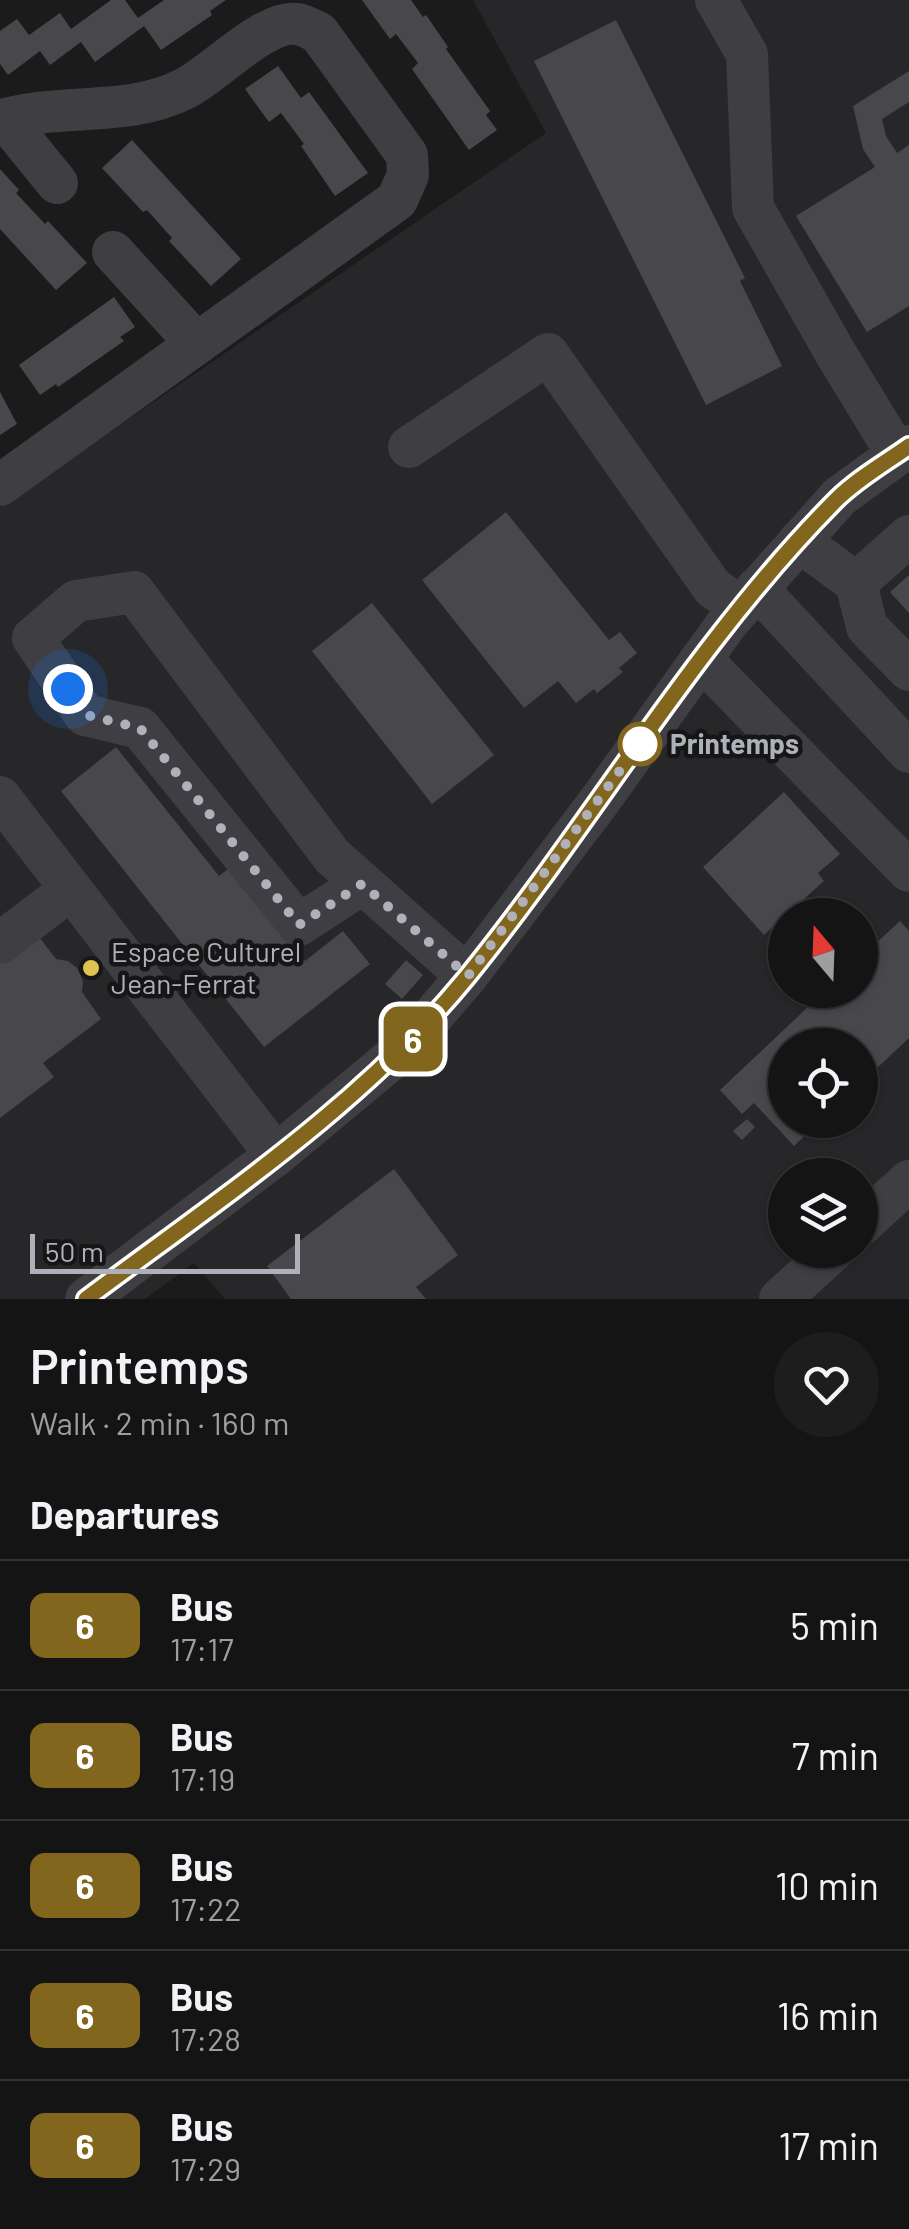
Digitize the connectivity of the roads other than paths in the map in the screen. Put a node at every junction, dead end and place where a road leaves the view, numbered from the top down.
1 (716, 0) edge
2 (2, 120) edge
3 (57, 183) dead end
4 (113, 252) dead end
5 (196, 343) junction
6 (410, 447) dead end
7 (903, 450) edge
8 (0, 485) edge
9 (909, 536) edge
10 (799, 541) junction
11 (856, 583) junction
12 (749, 597) junction
13 (701, 659) junction
14 (909, 670) edge
15 (909, 752) edge
16 (0, 797) edge
17 (909, 870) edge
18 (362, 884) junction
19 (70, 890) junction
20 (0, 943) edge
21 (468, 976) junction
22 (276, 1156) junction
23 (909, 1182) edge
24 (878, 1210) edge
25 (814, 1268) edge
26 (86, 1299) edge
27 (780, 1299) edge

1 - 7 street
2 - 3 street
2 - 5 street
4 - 5 street
5 - 8 street
6 - 12 street
7 - 10 street
9 - 11 street
10 - 11 street
10 - 12 street
11 - 14 street
12 - 13 street
12 - 15 street
13 - 17 street
13 - 21 street
16 - 19 street
18 - 18 street
18 - 21 street
19 - 20 street
19 - 22 street
21 - 22 street
22 - 26 street
23 - 24 street
25 - 27 street

